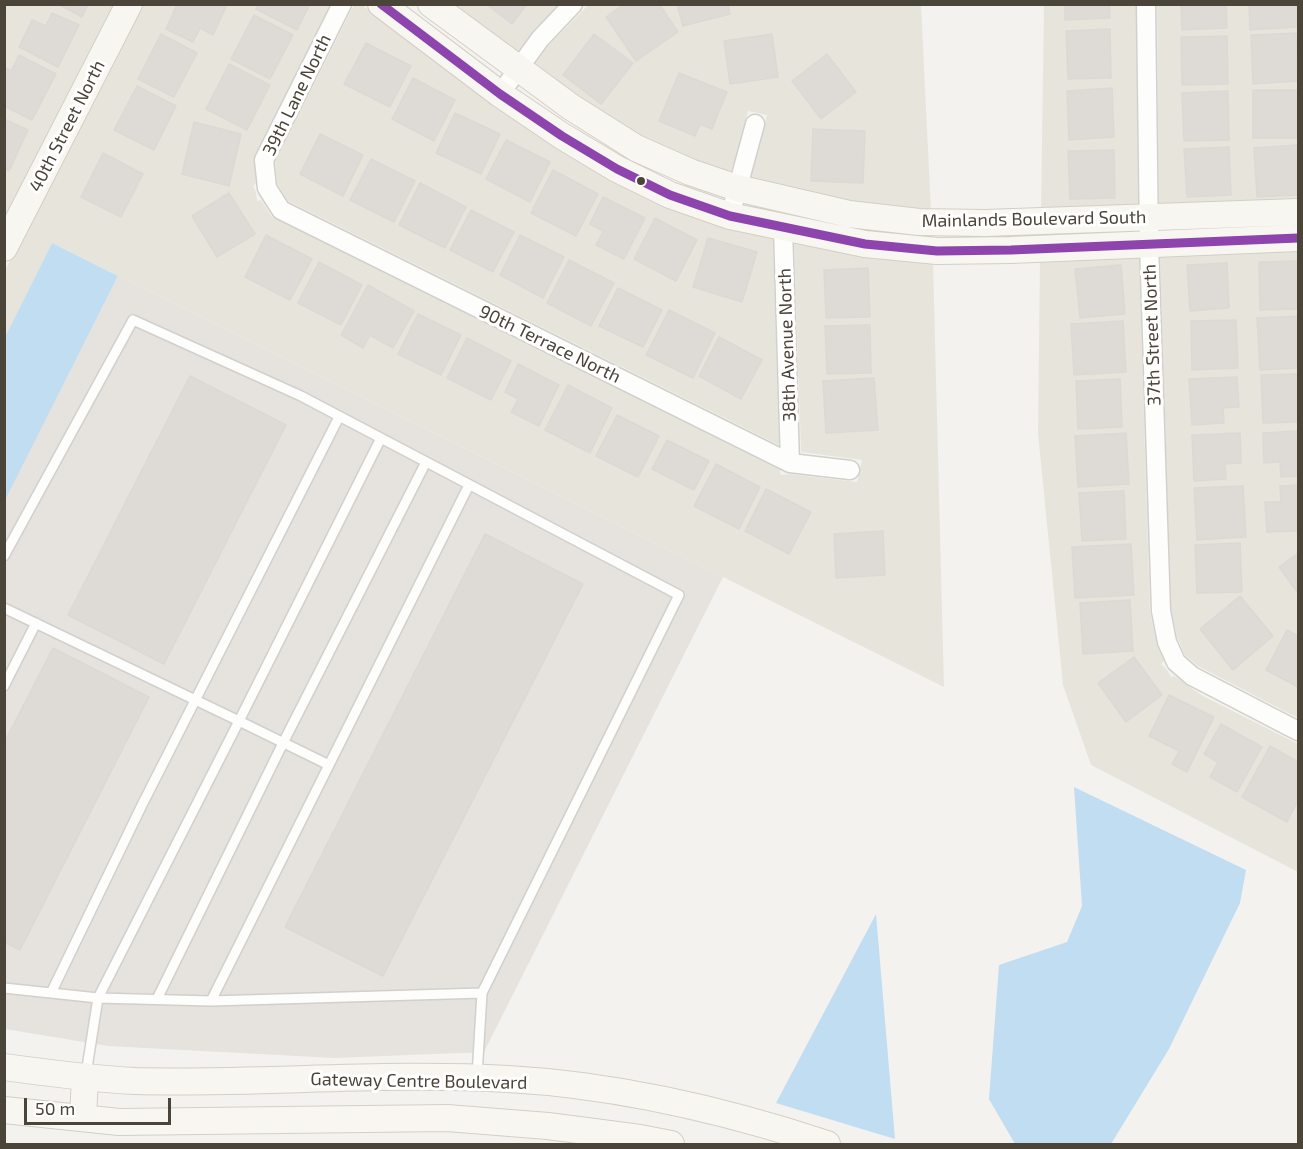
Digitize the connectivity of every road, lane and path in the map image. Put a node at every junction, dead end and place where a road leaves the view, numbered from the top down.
1 (129, 4) edge
2 (342, 4) edge
3 (381, 4) edge
4 (431, 4) edge
5 (573, 4) edge
6 (1146, 4) edge
7 (518, 69) junction
8 (500, 94) junction
9 (755, 124) dead end
10 (267, 188) joint
11 (737, 188) junction
12 (1299, 212) edge
13 (730, 216) junction
14 (1149, 217) junction
15 (783, 227) junction
16 (1299, 238) edge
17 (1149, 244) junction
18 (4, 248) edge
19 (339, 417) junction
20 (381, 438) junction
21 (426, 462) junction
22 (790, 463) junction
23 (850, 470) dead end
24 (469, 484) junction
25 (4, 556) edge
26 (4, 608) edge
27 (36, 623) junction
28 (4, 686) edge
29 (196, 700) junction
30 (239, 721) junction
31 (1299, 731) edge
32 (283, 743) junction
33 (329, 765) junction
34 (4, 988) edge
35 (51, 993) junction
36 (482, 993) junction
37 (98, 998) junction
38 (157, 999) junction
39 (211, 1001) junction
40 (4, 1067) edge
41 (85, 1076) junction
42 (477, 1078) junction
43 (4, 1110) edge
44 (83, 1119) junction
45 (671, 1144) edge
46 (827, 1144) edge

1 - 18 street, 40th Street North
2 - 10 street, 39th Lane North
3 - 8 street, Mainlands Boulevard South
4 - 7 street, Mainlands Boulevard South
5 - 7 street
6 - 14 street, 37th Street North
7 - 8 street
7 - 11 street, Mainlands Boulevard South
8 - 13 street, Mainlands Boulevard South
9 - 11 street
10 - 22 street, 90th Terrace North
11 - 13 street
11 - 14 street, Mainlands Boulevard South
12 - 14 street, Mainlands Boulevard South
13 - 15 street, Mainlands Boulevard South
14 - 17 street, 37th Street North
15 - 17 street, Mainlands Boulevard South
15 - 22 street, 38th Avenue North
16 - 17 street, Mainlands Boulevard South
17 - 31 street, 37th Street North
19 - 20 lane
19 - 25 lane
19 - 29 lane
20 - 21 lane
20 - 30 lane
21 - 24 lane
21 - 32 lane
22 - 23 street, 90th Terrace North
24 - 33 lane
24 - 36 lane
26 - 27 lane
27 - 28 lane
27 - 29 lane
29 - 30 lane
29 - 35 lane
30 - 32 lane
30 - 37 lane
32 - 33 lane
32 - 38 lane
33 - 39 lane
34 - 35 lane
35 - 37 lane
36 - 39 lane
36 - 42 lane
37 - 38 lane
37 - 41 lane
38 - 39 lane
40 - 41 street, Gateway Centre Boulevard
41 - 42 street, Gateway Centre Boulevard
41 - 44 street
42 - 46 street, Gateway Centre Boulevard
43 - 44 street, Gateway Centre Boulevard
44 - 45 street, Gateway Centre Boulevard

